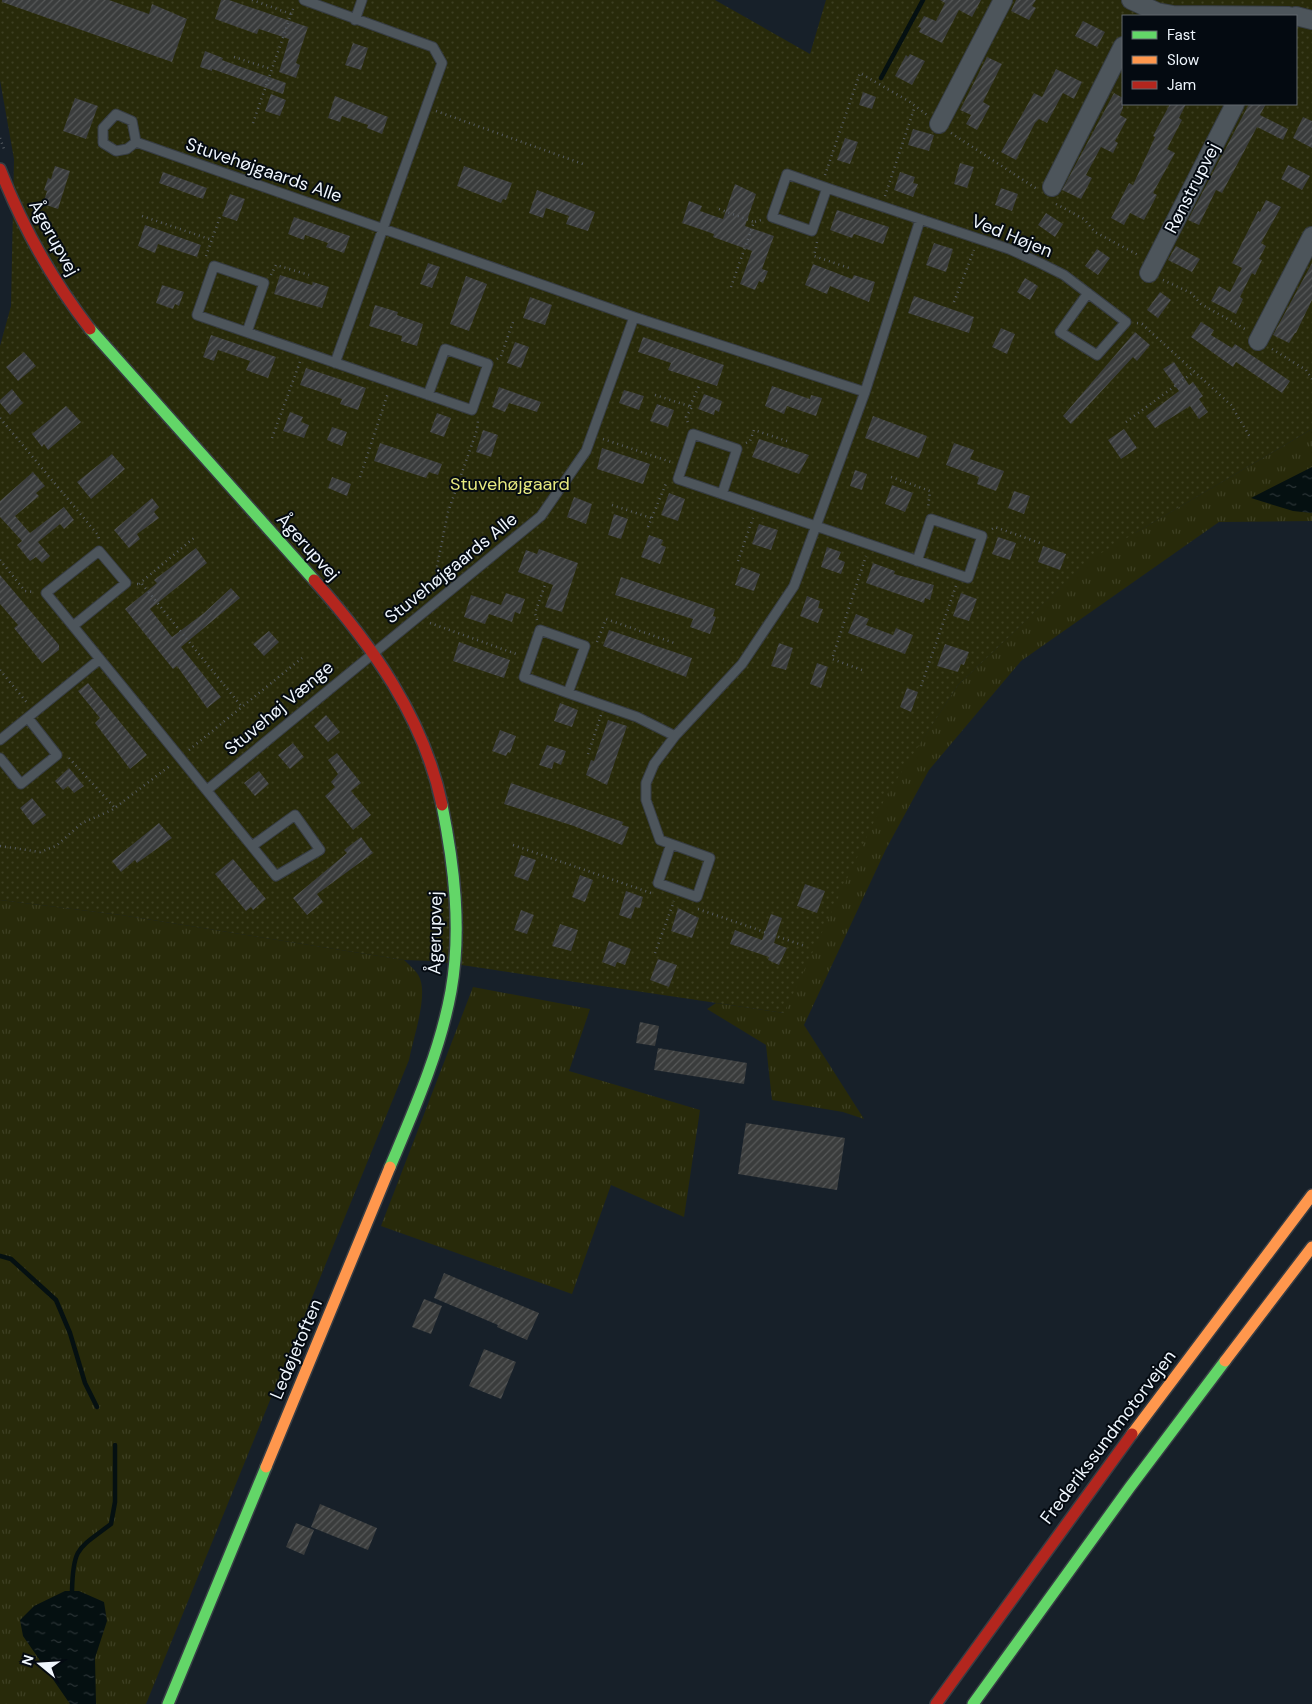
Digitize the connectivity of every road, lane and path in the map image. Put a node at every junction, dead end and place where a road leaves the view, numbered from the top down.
1 (252, 0) edge
2 (362, 0) edge
3 (1003, 0) edge
4 (304, 1) edge
5 (1137, 8) edge
6 (1173, 8) edge
7 (291, 14) junction
8 (1267, 15) edge
9 (355, 20) junction
10 (1122, 48) edge
11 (234, 57) dead end
12 (271, 70) junction
13 (1234, 105) edge
14 (915, 106) junction
15 (426, 108) junction
16 (253, 123) dead end
17 (939, 124) junction
18 (136, 142) dead end
19 (583, 164) dead end
20 (0, 169) edge
21 (824, 187) junction
22 (1050, 191) junction
23 (881, 206) junction
24 (719, 209) dead end
25 (142, 216) dead end
26 (220, 217) dead end
27 (772, 217) junction
28 (920, 220) junction
29 (754, 222) junction
30 (382, 228) junction
31 (807, 229) junction
32 (1312, 236) edge
33 (978, 238) junction
34 (212, 240) junction
35 (214, 268) junction
36 (849, 268) dead end
37 (1149, 273) junction
38 (309, 275) dead end
39 (259, 282) junction
40 (731, 287) dead end
41 (1088, 293) junction
42 (954, 302) dead end
43 (634, 317) junction
44 (1124, 321) junction
45 (514, 322) dead end
46 (247, 332) junction
47 (1258, 341) junction
48 (303, 352) junction
49 (335, 363) junction
50 (488, 364) junction
51 (1194, 372) junction
52 (1312, 379) edge
53 (392, 382) junction
54 (699, 386) dead end
55 (865, 392) junction
56 (428, 395) junction
57 (655, 395) dead end
58 (690, 406) junction
59 (472, 410) junction
60 (0, 418) edge
61 (1126, 422) dead end
62 (592, 435) junction
63 (1250, 437) dead end
64 (272, 438) dead end
65 (692, 438) junction
66 (790, 442) dead end
67 (736, 448) junction
68 (682, 466) junction
69 (360, 477) dead end
70 (678, 477) junction
71 (892, 477) dead end
72 (722, 494) junction
73 (612, 505) dead end
74 (757, 506) junction
75 (651, 518) junction
76 (932, 519) junction
77 (648, 527) dead end
78 (818, 527) junction
79 (980, 536) junction
80 (195, 537) dead end
81 (1040, 542) dead end
82 (870, 545) junction
83 (99, 551) junction
84 (0, 560) edge
85 (738, 561) dead end
86 (917, 561) junction
87 (960, 575) junction
88 (546, 582) dead end
89 (126, 583) junction
90 (139, 584) junction
91 (46, 593) junction
92 (429, 606) junction
93 (415, 618) junction
94 (73, 626) junction
95 (540, 630) junction
96 (677, 644) dead end
97 (585, 646) junction
98 (373, 652) junction
99 (302, 658) dead end
100 (100, 659) junction
101 (530, 659) junction
102 (0, 670) edge
103 (862, 670) dead end
104 (921, 686) dead end
105 (568, 693) junction
106 (242, 706) junction
107 (605, 706) junction
108 (31, 715) junction
109 (675, 736) junction
110 (0, 740) edge
111 (588, 754) dead end
112 (57, 755) junction
113 (180, 757) junction
114 (0, 758) edge
115 (206, 790) junction
116 (115, 808) junction
117 (671, 844) junction
118 (0, 846) edge
119 (252, 846) junction
120 (677, 890) junction
121 (655, 953) dead end
122 (448, 1005) joint
123 (1312, 1195) edge
124 (1312, 1247) edge
125 (975, 1648) junction
126 (168, 1704) edge
127 (930, 1704) edge
128 (936, 1704) edge
129 (975, 1704) edge

1 - 7 path
2 - 9 lane
3 - 17 street
4 - 7 path
4 - 9 lane
5 - 6 street
6 - 8 street
7 - 12 path
9 - 15 lane
10 - 22 street
11 - 12 path
12 - 16 path
13 - 37 street, Rønstrupvej
14 - 17 path
14 - 21 path
14 - 23 path
15 - 19 path
15 - 30 lane
17 - 22 path
18 - 30 lane, Stuvehøjgaards Alle
20 - 98 main road, Ågerupvej
21 - 23 lane, Ved Højen
21 - 27 lane, Ved Højen
21 - 31 lane
22 - 37 path
23 - 28 lane, Ved Højen
24 - 29 path
25 - 34 path
26 - 34 path
27 - 29 path
27 - 31 lane
28 - 33 lane, Ved Højen
28 - 55 lane
29 - 40 path
30 - 43 lane, Stuvehøjgaards Alle
30 - 49 lane
31 - 36 path
32 - 47 street
33 - 41 lane, Ved Højen
33 - 42 path
34 - 35 path
35 - 39 lane
35 - 46 lane
37 - 47 path
38 - 39 path
39 - 46 lane
41 - 44 lane, Ved Højen
41 - 44 lane
43 - 55 lane, Stuvehøjgaards Alle
43 - 62 lane, Stuvehøjgaards Alle
44 - 51 path
45 - 50 path
46 - 48 lane
47 - 52 path
48 - 49 lane
48 - 64 path
49 - 53 lane
50 - 56 lane
50 - 59 lane
51 - 61 path
51 - 63 path
53 - 56 lane
53 - 69 path
54 - 58 path
55 - 78 lane
56 - 59 lane
57 - 58 path
58 - 65 path
59 - 92 path
60 - 83 path
62 - 68 path
62 - 92 lane, Stuvehøjgaards Alle
65 - 67 lane
65 - 68 lane
66 - 67 path
67 - 72 lane
68 - 70 lane
70 - 72 lane
70 - 75 path
71 - 76 path
72 - 74 lane
73 - 75 path
74 - 78 lane
74 - 85 path
75 - 77 path
76 - 79 lane
76 - 86 lane
78 - 82 lane
78 - 109 lane
79 - 81 path
79 - 87 lane
80 - 90 path
82 - 86 lane
82 - 103 path
83 - 89 lane
83 - 91 lane
84 - 91 path
86 - 87 lane
87 - 104 path
88 - 95 path
89 - 90 path
89 - 94 lane
90 - 106 path
91 - 94 lane
92 - 93 lane, Stuvehøjgaards Alle
93 - 98 lane, Stuvehøjgaards Alle
93 - 101 path
94 - 100 lane
95 - 97 lane
95 - 101 lane
96 - 97 path
97 - 105 lane
98 - 115 lane, Stuvehøj Vænge
98 - 122 main road, Ågerupvej
99 - 106 path
100 - 108 lane
100 - 113 lane
101 - 105 lane
102 - 108 path
105 - 107 lane
106 - 113 path
107 - 109 lane
107 - 111 path
108 - 110 lane
108 - 112 lane
109 - 117 lane
112 - 114 lane
112 - 116 path
113 - 115 lane
113 - 116 path
115 - 119 lane
116 - 118 path
117 - 120 lane
117 - 120 lane
119 - 119 lane
120 - 121 path
122 - 126 main road, Ledøjetoften
123 - 125 main road, Frederikssundmotorvejen
124 - 129 main road
125 - 127 main road
125 - 128 main road, Frederikssundmotorvejen

